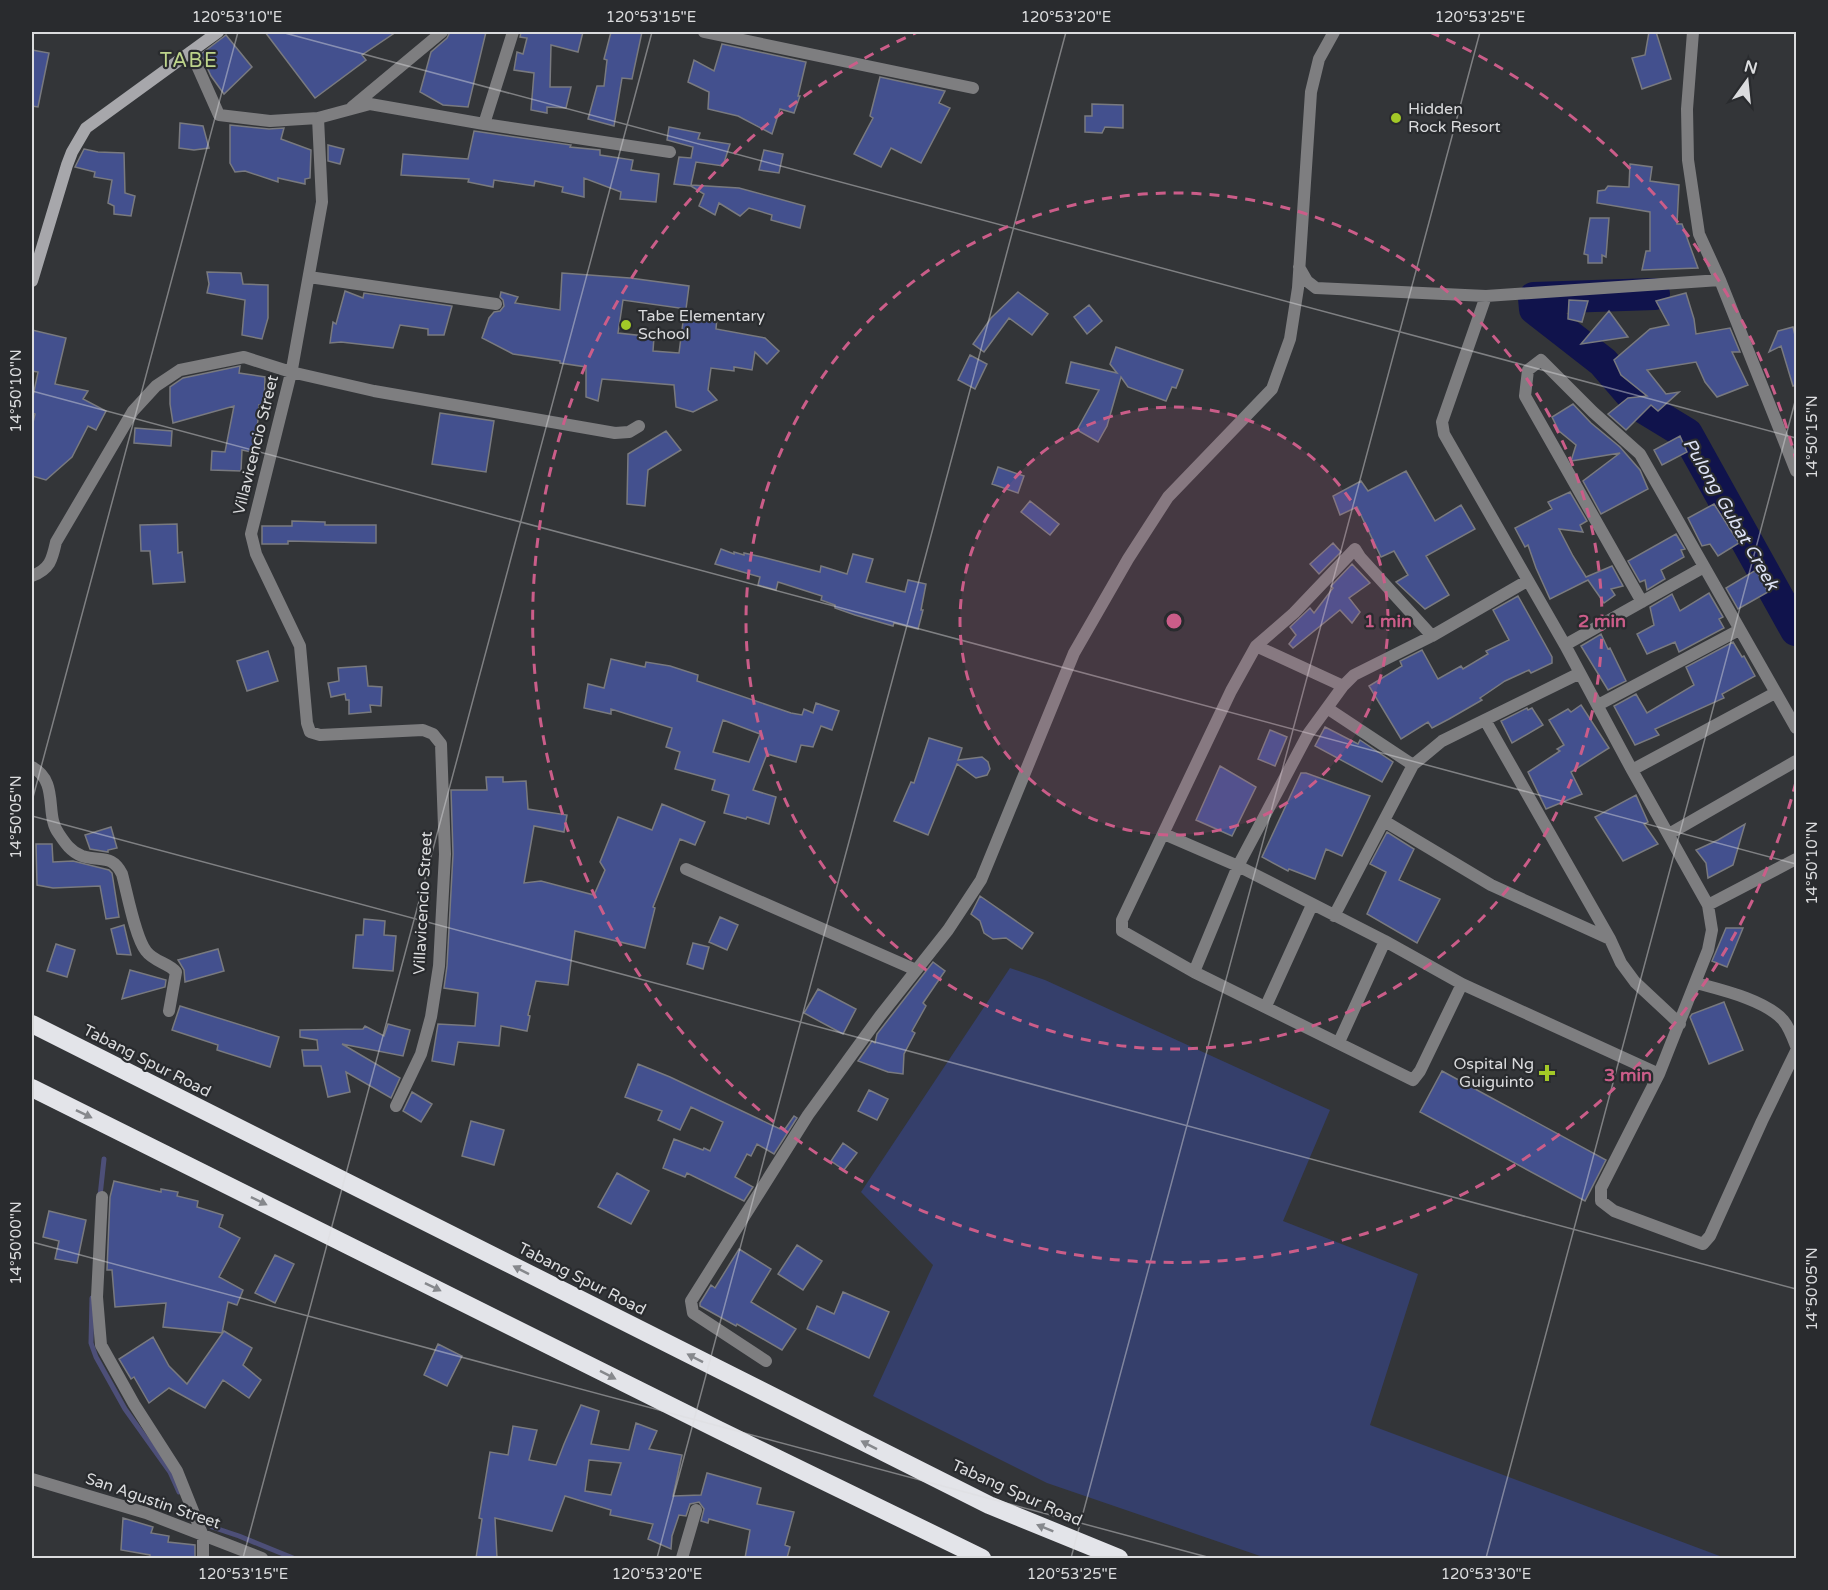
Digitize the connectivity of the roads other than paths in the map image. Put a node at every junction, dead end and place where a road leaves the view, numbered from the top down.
1 (218, 32) edge
2 (442, 32) edge
3 (513, 32) edge
4 (704, 32) edge
5 (1334, 32) edge
6 (1693, 32) edge
7 (191, 52) junction
8 (973, 88) dead end
9 (349, 110) junction
10 (318, 118) junction
11 (484, 124) junction
12 (670, 152) dead end
13 (1299, 267) junction
14 (309, 277) junction
15 (1720, 280) junction
16 (32, 281) edge
17 (1486, 296) junction
18 (496, 304) dead end
19 (291, 372) junction
20 (639, 426) dead end
21 (1797, 471) edge
22 (1704, 567) junction
23 (32, 576) edge
24 (1527, 581) junction
25 (1642, 602) junction
26 (1739, 630) junction
27 (1432, 636) junction
28 (1565, 645) junction
29 (1256, 646) junction
30 (1580, 673) junction
31 (1342, 686) junction
32 (1775, 693) junction
33 (1598, 705) junction
34 (1327, 708) junction
35 (1485, 720) junction
36 (1797, 728) edge
37 (1797, 761) edge
38 (1413, 765) junction
39 (32, 767) edge
40 (1632, 770) junction
41 (1384, 822) junction
42 (1164, 834) junction
43 (1670, 834) junction
44 (1797, 859) edge
45 (1238, 866) junction
46 (686, 868) dead end
47 (1708, 904) junction
48 (1312, 905) junction
49 (1334, 916) junction
50 (1610, 939) junction
51 (1385, 941) junction
52 (916, 970) junction
53 (1194, 972) junction
54 (1696, 983) junction
55 (1462, 984) junction
56 (1266, 1006) junction
57 (169, 1011) dead end
58 (32, 1024) edge
59 (1680, 1024) junction
60 (1339, 1042) junction
61 (1797, 1046) edge
62 (1797, 1051) edge
63 (1659, 1074) junction
64 (32, 1088) edge
65 (396, 1106) dead end
66 (102, 1197) dead end
67 (766, 1361) dead end
68 (32, 1479) edge
69 (696, 1510) dead end
70 (204, 1536) junction
71 (203, 1558) edge
72 (262, 1558) edge
73 (682, 1558) edge
74 (982, 1558) edge
75 (1119, 1558) edge

1 - 7 main road
2 - 9 street
3 - 11 street
4 - 8 street
5 - 13 street
6 - 15 street
7 - 10 street
7 - 16 main road
9 - 10 street
9 - 11 street
10 - 14 street, Villavicencio Street
11 - 12 street
13 - 17 street
13 - 52 street
14 - 18 street
14 - 19 street, Villavicencio Street
15 - 17 street
15 - 21 street
17 - 24 street
19 - 20 street
19 - 23 street
19 - 65 street, Villavicencio Street
22 - 25 street
22 - 25 street
22 - 26 street
24 - 27 street
24 - 28 street
25 - 28 street
26 - 32 street
26 - 33 street
27 - 29 street
27 - 31 street
28 - 30 street
29 - 31 street
29 - 42 street
30 - 33 street
30 - 35 street
31 - 34 street
32 - 36 street
32 - 40 street
33 - 40 street
34 - 38 street
34 - 45 street
35 - 38 street
35 - 50 street
37 - 43 street
38 - 41 street
39 - 57 street
40 - 43 street
41 - 49 street
41 - 50 street
42 - 45 street
42 - 53 street
43 - 47 street
44 - 47 street
45 - 48 street
45 - 53 street
46 - 52 street
47 - 54 street
48 - 49 street
48 - 56 street
49 - 51 street
50 - 59 street
51 - 55 street
51 - 60 street
52 - 67 street
53 - 56 street
54 - 59 street
54 - 61 street
55 - 60 street
55 - 63 street
56 - 60 street
75 -> 58 highway, Tabang Spur Road
59 - 63 street
62 - 63 street
64 -> 74 highway
66 - 70 street
68 - 70 street, San Agustin Street
69 - 73 street
70 - 71 street
70 - 72 street, San Agustin Street

